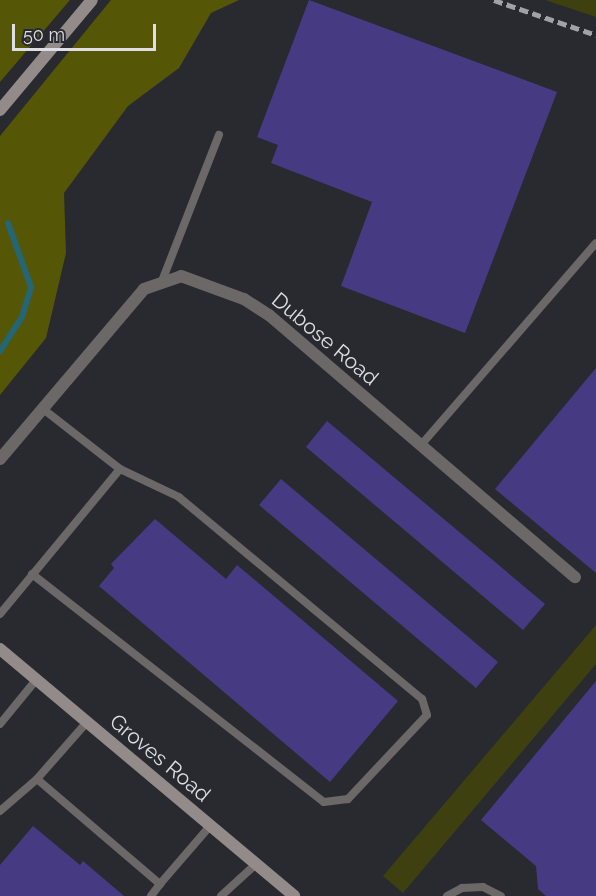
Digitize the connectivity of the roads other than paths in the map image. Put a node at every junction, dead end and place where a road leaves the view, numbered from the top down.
1 (92, 0) edge
2 (0, 110) edge
3 (219, 135) dead end
4 (596, 243) edge
5 (162, 281) junction
6 (42, 408) junction
7 (421, 445) junction
8 (0, 459) edge
9 (120, 469) junction
10 (32, 574) junction
11 (575, 577) dead end
12 (0, 614) edge
13 (0, 649) edge
14 (36, 680) junction
15 (87, 722) junction
16 (0, 724) edge
17 (37, 780) junction
18 (0, 811) edge
19 (210, 826) junction
20 (256, 864) junction
21 (160, 884) junction
22 (151, 896) edge
23 (221, 896) edge
24 (294, 896) edge
25 (447, 896) edge
26 (501, 896) edge

1 - 2 street
3 - 5 lane
4 - 7 lane
5 - 6 street, Dubose Road
5 - 7 street, Dubose Road
6 - 8 street, Dubose Road
6 - 9 lane
7 - 11 street, Dubose Road
9 - 10 lane
9 - 10 lane
10 - 12 lane
13 - 14 street, Groves Road
14 - 15 street, Groves Road
14 - 16 lane
15 - 17 lane
15 - 19 street, Groves Road
17 - 18 lane
17 - 21 lane
19 - 20 street, Groves Road
19 - 21 lane
20 - 23 lane
20 - 24 street, Groves Road
21 - 22 lane
25 - 26 lane

